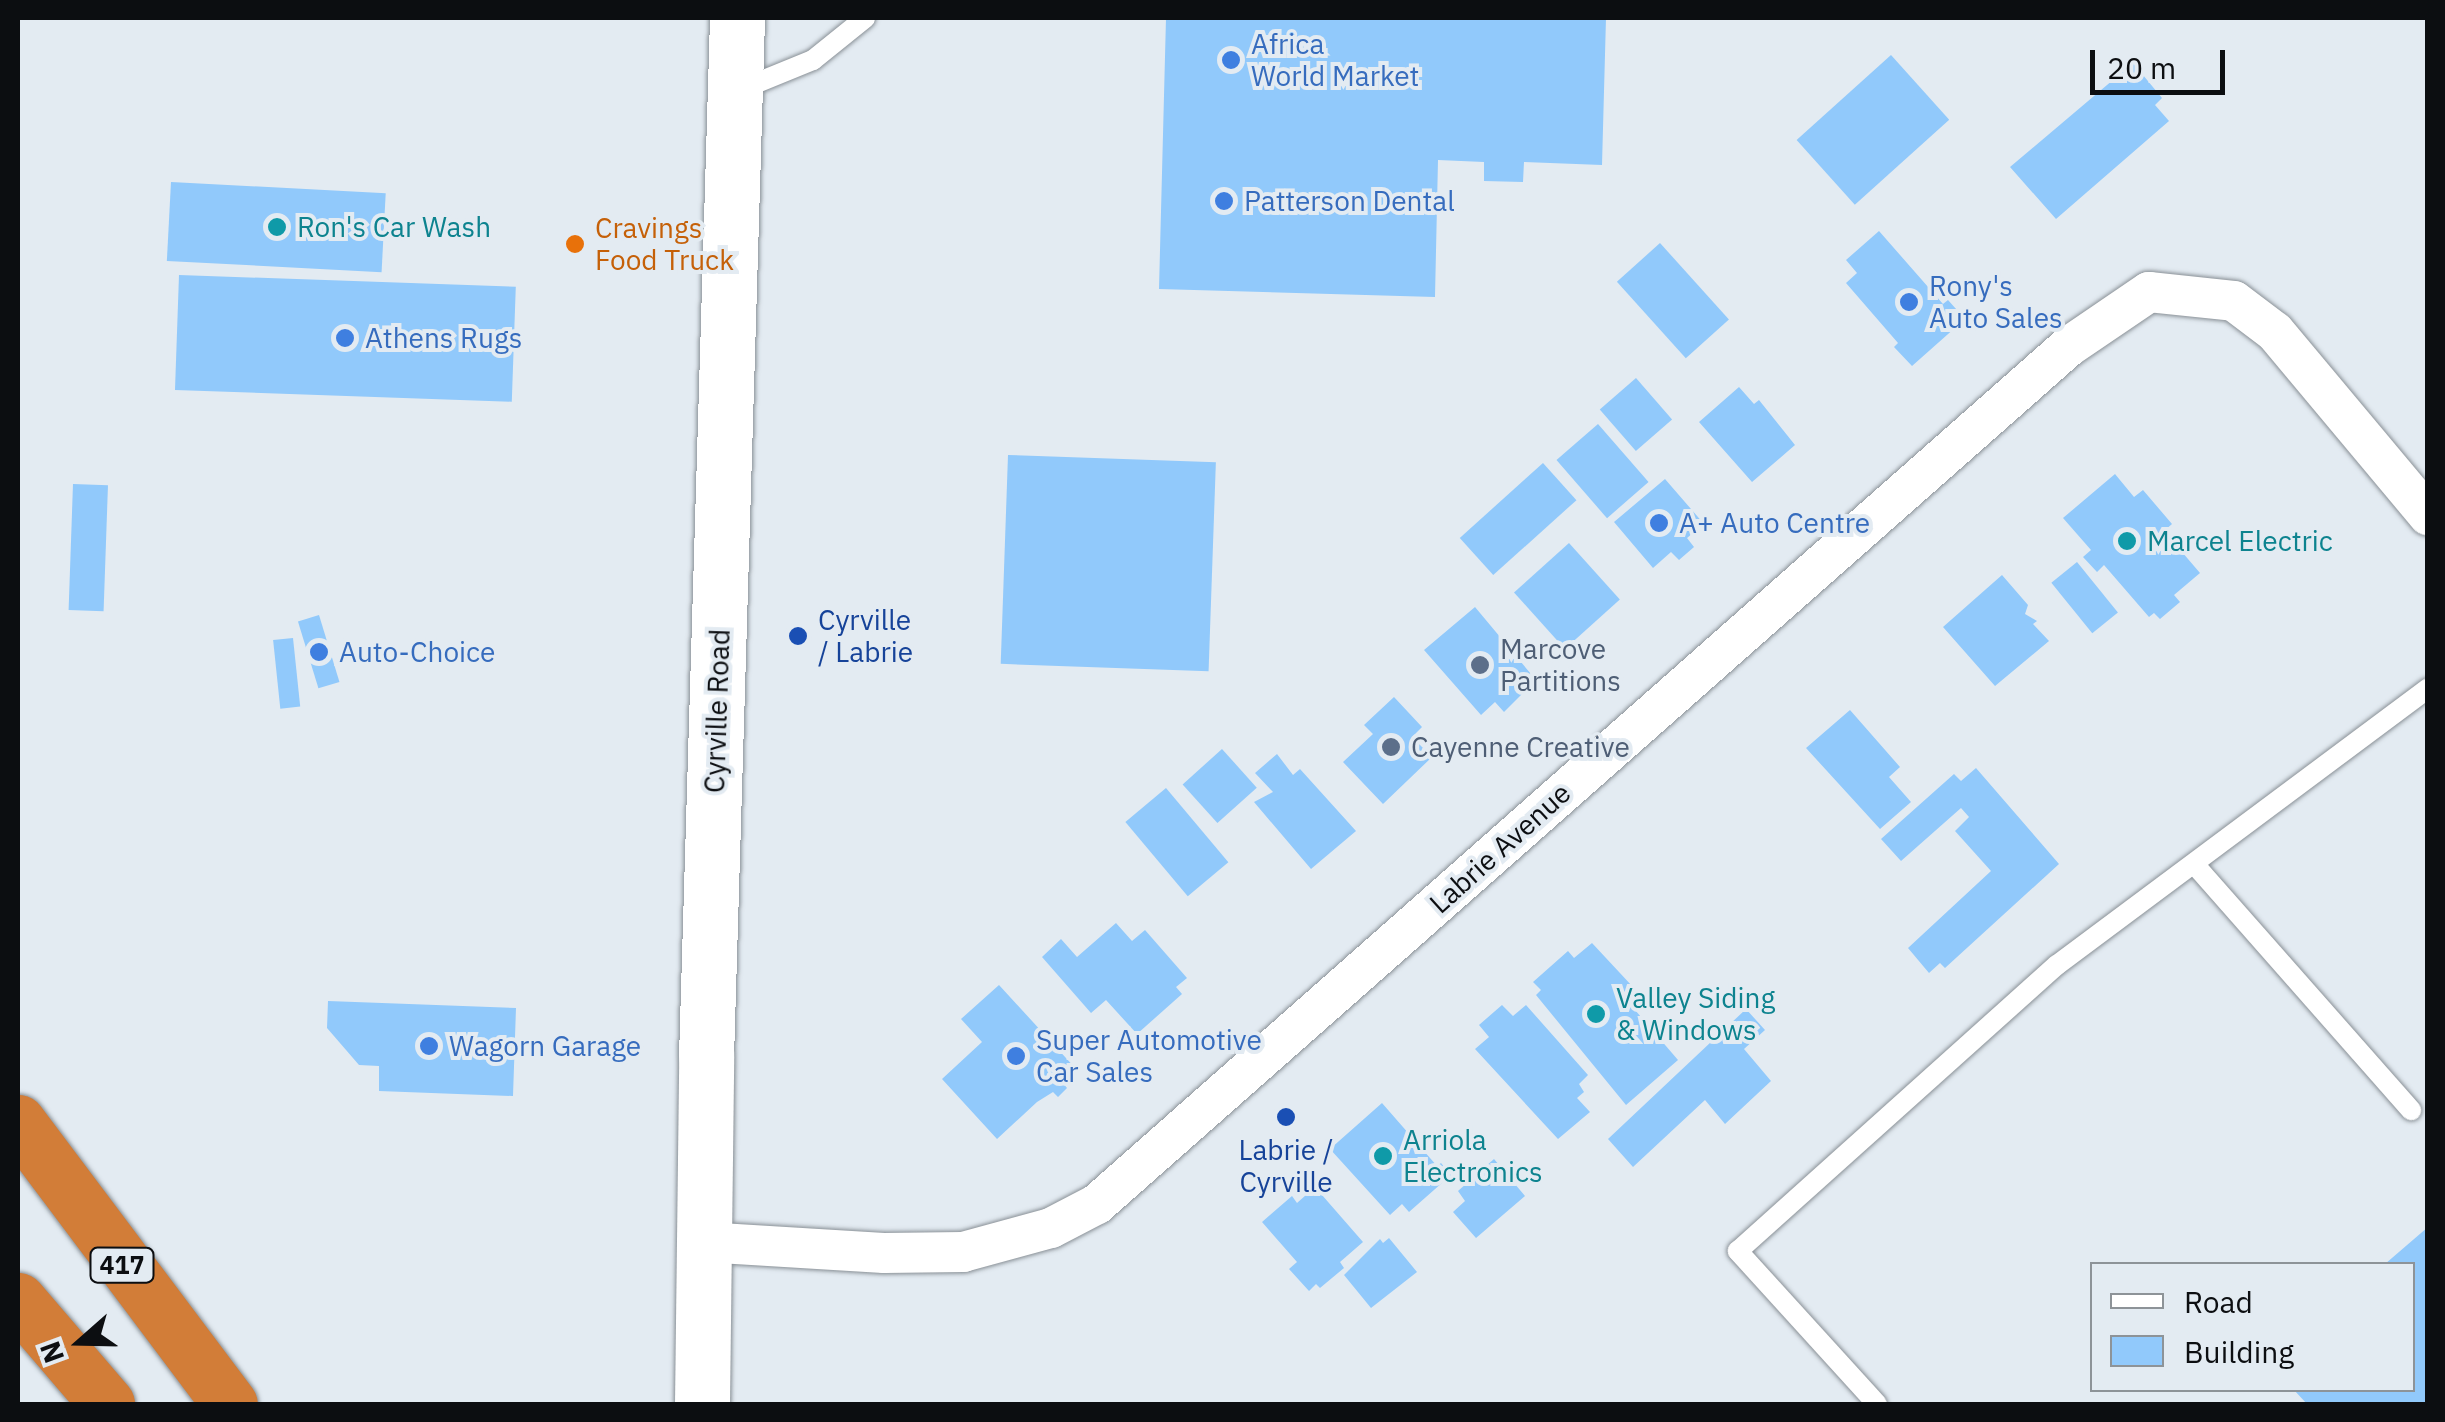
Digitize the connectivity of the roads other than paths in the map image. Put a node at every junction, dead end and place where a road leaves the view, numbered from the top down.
1 (738, 18) edge
2 (865, 18) edge
3 (735, 92) junction
4 (2428, 515) edge
5 (2428, 688) edge
6 (2195, 865) junction
7 (2411, 1110) dead end
8 (18, 1122) edge
9 (703, 1242) junction
10 (18, 1300) edge
11 (107, 1404) edge
12 (230, 1404) edge
13 (702, 1404) edge
14 (1877, 1404) edge

1 - 3 main road, Cyrville Road
2 - 3 lane
3 - 9 main road, Cyrville Road
4 - 9 street, Labrie Avenue
5 - 6 lane
6 - 7 lane
6 - 14 lane
8 - 12 highway, 417
9 - 13 main road, Cyrville Road
10 - 11 highway

